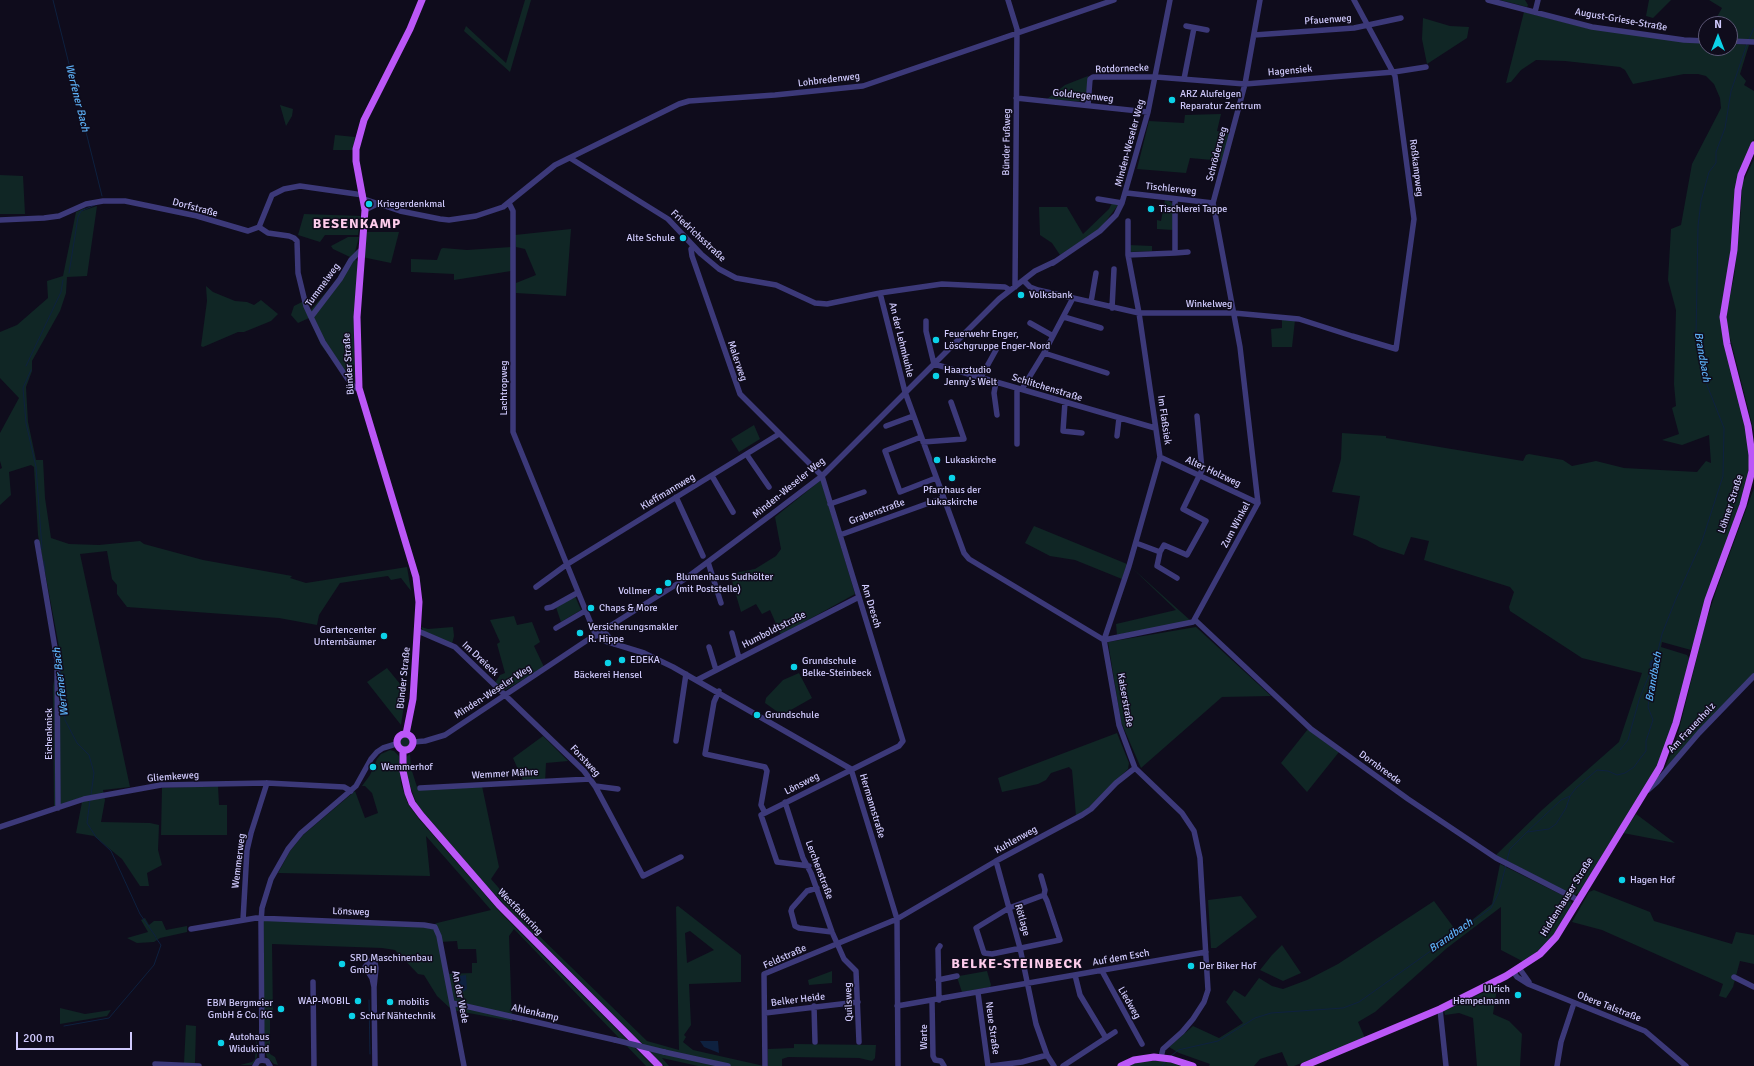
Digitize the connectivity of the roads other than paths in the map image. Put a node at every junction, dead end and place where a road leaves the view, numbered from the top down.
1 (422, 0) edge
2 (1008, 0) edge
3 (1114, 0) edge
4 (1170, 0) edge
5 (1260, 0) edge
6 (1354, 0) edge
7 (1488, 0) edge
8 (1538, 0) edge
9 (1535, 12) junction
10 (1402, 18) dead end
11 (1366, 25) junction
12 (1186, 26) dead end
13 (1194, 28) junction
14 (1207, 30) dead end
15 (1016, 33) junction
16 (1254, 35) junction
17 (1698, 40) edge
18 (1738, 42) edge
19 (1754, 42) edge
20 (1426, 67) dead end
21 (1394, 72) junction
22 (1156, 77) junction
23 (1184, 80) junction
24 (1245, 84) junction
25 (1016, 98) junction
26 (1088, 105) junction
27 (1148, 112) junction
28 (1754, 145) edge
29 (570, 158) junction
30 (1126, 194) junction
31 (364, 197) junction
32 (1098, 199) dead end
33 (1175, 199) junction
34 (509, 203) junction
35 (1213, 203) junction
36 (377, 204) junction
37 (1122, 204) junction
38 (365, 210) junction
39 (0, 220) edge
40 (1128, 220) dead end
41 (259, 227) junction
42 (693, 246) junction
43 (360, 251) junction
44 (1188, 252) dead end
45 (1175, 253) junction
46 (1128, 254) junction
47 (1114, 269) dead end
48 (1096, 273) dead end
49 (1025, 280) junction
50 (1012, 288) junction
51 (880, 293) junction
52 (1073, 298) junction
53 (1091, 302) junction
54 (1112, 308) junction
55 (1139, 313) junction
56 (1234, 313) junction
57 (311, 317) junction
58 (1064, 317) junction
59 (926, 321) dead end
60 (1030, 323) dead end
61 (1101, 328) dead end
62 (1053, 336) junction
63 (1396, 348) joint
64 (996, 350) dead end
65 (1044, 353) junction
66 (934, 364) junction
67 (1107, 374) dead end
68 (981, 377) junction
69 (996, 382) junction
70 (359, 388) junction
71 (1019, 389) junction
72 (905, 392) junction
73 (951, 402) dead end
74 (1065, 402) junction
75 (913, 416) junction
76 (997, 416) dead end
77 (1196, 416) dead end
78 (1119, 418) junction
79 (886, 426) dead end
80 (1155, 428) junction
81 (1082, 433) dead end
82 (779, 434) junction
83 (1117, 436) dead end
84 (922, 440) junction
85 (1017, 444) dead end
86 (747, 455) junction
87 (1160, 457) junction
88 (712, 476) junction
89 (822, 476) junction
90 (1201, 476) junction
91 (936, 478) junction
92 (769, 487) dead end
93 (864, 492) dead end
94 (676, 497) junction
95 (943, 498) junction
96 (1258, 503) junction
97 (830, 504) junction
98 (733, 512) dead end
99 (840, 536) junction
100 (37, 542) dead end
101 (1136, 543) junction
102 (1160, 552) junction
103 (703, 556) dead end
104 (708, 562) junction
105 (566, 565) junction
106 (1177, 578) dead end
107 (536, 587) dead end
108 (577, 593) junction
109 (859, 597) junction
110 (721, 603) dead end
111 (547, 608) dead end
112 (585, 611) junction
113 (1195, 620) junction
114 (556, 628) dead end
115 (418, 631) junction
116 (604, 631) junction
117 (732, 633) dead end
118 (597, 636) junction
119 (1104, 640) junction
120 (614, 644) junction
121 (709, 647) dead end
122 (1693, 654) joint
123 (739, 658) junction
124 (716, 670) junction
125 (686, 674) junction
126 (1754, 676) edge
127 (697, 680) junction
128 (719, 691) junction
129 (505, 695) junction
130 (406, 734) junction
131 (676, 741) dead end
132 (903, 741) joint
133 (413, 742) junction
134 (396, 744) junction
135 (403, 750) junction
136 (1135, 768) junction
137 (851, 769) junction
138 (590, 779) junction
139 (267, 783) junction
140 (596, 786) junction
141 (420, 788) dead end
142 (618, 789) dead end
143 (351, 791) junction
144 (1644, 792) junction
145 (785, 802) junction
146 (58, 808) junction
147 (763, 814) junction
148 (0, 827) edge
149 (681, 857) dead end
150 (996, 861) junction
151 (809, 866) junction
152 (1041, 876) dead end
153 (817, 888) junction
154 (1044, 895) junction
155 (1578, 900) junction
156 (1009, 908) junction
157 (261, 918) junction
158 (897, 919) junction
159 (243, 920) junction
160 (191, 929) dead end
161 (437, 931) joint
162 (832, 932) junction
163 (838, 944) junction
164 (940, 946) dead end
165 (1020, 948) junction
166 (1206, 952) junction
167 (1516, 970) junction
168 (1102, 971) junction
169 (1075, 975) junction
170 (957, 976) dead end
171 (1734, 977) dead end
172 (938, 980) junction
173 (313, 982) dead end
174 (1027, 984) junction
175 (374, 987) dead end
176 (1754, 987) edge
177 (978, 993) junction
178 (935, 1000) junction
179 (858, 1002) junction
180 (452, 1003) junction
181 (1574, 1003) junction
182 (814, 1006) junction
183 (898, 1006) junction
184 (1440, 1009) junction
185 (765, 1013) junction
186 (1115, 1032) dead end
187 (1106, 1038) junction
188 (816, 1042) dead end
189 (859, 1042) dead end
190 (1142, 1044) dead end
191 (1047, 1055) junction
192 (1165, 1058) junction
193 (262, 1060) junction
194 (155, 1064) dead end
195 (199, 1066) edge
196 (255, 1066) edge
197 (270, 1066) edge
198 (314, 1066) edge
199 (375, 1066) edge
200 (464, 1066) edge
201 (659, 1066) edge
202 (728, 1066) edge
203 (765, 1066) edge
204 (898, 1066) edge
205 (944, 1066) edge
206 (990, 1066) edge
207 (1054, 1066) edge
208 (1063, 1066) edge
209 (1121, 1066) edge
210 (1193, 1066) edge
211 (1304, 1066) edge
212 (1446, 1066) edge
213 (1557, 1066) edge
214 (1686, 1066) edge

1 - 31 main road, Bünder Straße
2 - 15 street, Bünder Fußweg
3 - 15 street, Lohbredenweg
4 - 22 street, Minden-Weseler Weg
5 - 16 street, Schröderweg
6 - 11 street, Roßkampweg
7 - 9 street, August-Griese-Straße
8 - 9 street
9 - 17 street, August-Griese-Straße
10 - 11 street, Pfauenweg
11 - 16 street, Pfauenweg
11 - 21 street, Roßkampweg
12 - 13 street
13 - 14 street
13 - 23 street
15 - 25 street, Bünder Fußweg
15 - 29 street, Lohbredenweg
16 - 24 street, Schröderweg
18 - 19 street
20 - 21 street, Hagensiek
21 - 24 street, Hagensiek
21 - 63 street, Roßkampweg
22 - 23 street, Hagensiek
22 - 26 street, Rotdornecke
22 - 27 street, Minden-Weseler Weg
23 - 24 street, Hagensiek
24 - 35 street, Schröderweg
25 - 26 street, Goldregenweg
25 - 50 street, Bünder Fußweg
26 - 27 street, Goldregenweg
27 - 30 street, Minden-Weseler Weg
28 - 122 main road, Löhner Straße
29 - 34 street
29 - 42 street, Friedrichsstraße
30 - 33 street, Tischlerweg
30 - 37 street, Minden-Weseler Weg
31 - 36 street
31 - 38 main road, Bünder Straße
31 - 41 street
32 - 37 street
33 - 35 street, Tischlerweg
33 - 45 street
34 - 36 street
34 - 105 street, Lachtropweg
35 - 56 street, Schröderweg
36 - 38 street
37 - 49 street, Minden-Weseler Weg
38 - 43 main road, Bünder Straße
39 - 41 street, Dorfstraße
40 - 46 street, Im Flaßsiek
41 - 57 street
42 - 51 street, Friedrichsstraße
42 - 82 street, Malerweg
43 - 57 street, Tummelweg
43 - 70 main road, Bünder Straße
44 - 45 street
45 - 46 street
46 - 55 street, Im Flaßsiek
47 - 54 street
48 - 53 street
49 - 50 street, Minden-Weseler Weg
49 - 52 street, Winkelweg
50 - 51 street, Friedrichsstraße
50 - 66 street, Minden-Weseler Weg
51 - 72 street, An der Lehmkuhle
52 - 53 street, Winkelweg
52 - 58 street
53 - 54 street, Winkelweg
54 - 55 street, Winkelweg
55 - 56 street, Winkelweg
55 - 80 street, Im Flaßsiek
56 - 63 street, Winkelweg
56 - 96 street, Zum Winkel
57 - 70 street, Tummelweg
58 - 61 street
58 - 62 street
59 - 66 street
60 - 62 street
62 - 65 street
64 - 68 street
65 - 67 street
65 - 71 street
66 - 68 street, Schlitchenstraße
66 - 72 street, Minden-Weseler Weg
68 - 69 street, Schlitchenstraße
69 - 71 street, Schlitchenstraße
69 - 76 street
70 - 115 main road, Bünder Straße
71 - 74 street, Schlitchenstraße
71 - 85 street
72 - 75 street
72 - 89 street, Minden-Weseler Weg
73 - 84 street
74 - 78 street, Schlitchenstraße
74 - 81 street
75 - 79 street
75 - 84 street
77 - 90 street
78 - 80 street, Schlitchenstraße
78 - 83 street
80 - 87 street, Im Flaßsiek
82 - 86 street, Kleffmannweg
82 - 89 street, Malerweg
84 - 91 street
84 - 91 street
86 - 88 street, Kleffmannweg
86 - 92 street
87 - 90 street, Alter Holzweg
87 - 101 street, Im Flaßsiek
88 - 94 street, Kleffmannweg
88 - 98 street
89 - 97 street, Am Dresch
89 - 104 street, Minden-Weseler Weg
90 - 96 street, Alter Holzweg
90 - 102 street
91 - 95 street
93 - 97 street
94 - 103 street
94 - 105 street, Kleffmannweg
95 - 99 street, Grabenstraße
95 - 119 street
96 - 113 street, Zum Winkel
97 - 99 street, Am Dresch
99 - 109 street, Am Dresch
100 - 146 street, Eichenknick
101 - 102 street
101 - 119 street, Im Flaßsiek
102 - 106 street
104 - 110 street
104 - 116 street, Minden-Weseler Weg
105 - 107 street
105 - 108 street, Lachtropweg
108 - 111 street
108 - 112 street, Lachtropweg
109 - 123 street, Humboldtstraße
109 - 132 street, Am Dresch
112 - 114 street
112 - 118 street, Lachtropweg
113 - 119 street
113 - 155 street, Dornbreede
115 - 129 street, Im Dreieck
115 - 130 main road, Bünder Straße
116 - 118 street, Minden-Weseler Weg
116 - 120 street
117 - 123 street
118 - 120 street, Hermannstraße
118 - 129 street, Minden-Weseler Weg
119 - 136 street, Kaiserstraße
120 - 125 street, Hermannstraße
121 - 124 street
122 - 144 main road, Hiddenhauser Straße
123 - 124 street, Humboldtstraße
124 - 127 street, Humboldtstraße
125 - 127 street, Hermannstraße
125 - 131 street
126 - 144 street, Am Frauenholz
127 - 128 street, Hermannstraße
128 - 137 street, Hermannstraße
128 - 147 street
129 - 133 street, Minden-Weseler Weg
129 - 138 street, Forstweg
130 - 133 main road
130 - 134 main road
132 - 137 street, Lönsweg
133 - 135 main road
134 - 135 main road
134 - 143 street
135 - 201 main road, Westfalenring
136 - 150 street, Kuhlenweg
136 - 166 street, Kaiserstraße
137 - 145 street, Lönsweg
137 - 158 street, Hermannstraße
138 - 140 street, Forstweg
138 - 141 street, Wemmer Mähre
139 - 143 street, Gliemkeweg
139 - 146 street, Gliemkeweg
139 - 159 street, Wemmerweg
140 - 142 street
140 - 149 street, Forstweg
143 - 157 street
144 - 155 main road, Hiddenhauser Straße
145 - 147 street, Lönsweg
145 - 151 street, Lerchenstraße
146 - 148 street, Gliemkeweg
147 - 151 street
150 - 156 street, Rötlage
150 - 158 street, Kuhlenweg
151 - 153 street, Lerchenstraße
152 - 154 street
153 - 162 street, Lerchenstraße
153 - 162 street
154 - 156 street
154 - 165 street
155 - 167 main road, Hiddenhauser Straße
156 - 165 street, Rötlage
156 - 165 street
157 - 159 street, Lönsweg
157 - 161 street, Lönsweg
157 - 193 street
158 - 163 street, Feldstraße
158 - 183 street, Hermannstraße
159 - 160 street, Lönsweg
161 - 180 street, An der Wede
162 - 163 street, Lerchenstraße
163 - 179 street, Quilsweg
163 - 185 street, Feldstraße
164 - 172 street, Warte
165 - 174 street, Rötlage
166 - 168 street, Auf dem Esch
166 - 192 street, Kaiserstraße
167 - 181 street, Obere Talstraße
167 - 184 main road, Hiddenhauser Straße
168 - 169 street, Auf dem Esch
168 - 190 street, Liedweg
169 - 174 street, Auf dem Esch
169 - 187 street
170 - 172 street
171 - 176 street
172 - 178 street, Warte
173 - 198 street
174 - 177 street, Auf dem Esch
174 - 191 street, Rötlage
175 - 199 street
177 - 178 street, Auf dem Esch
177 - 206 street, Neue Straße
178 - 183 street, Auf dem Esch
178 - 205 street, Warte
179 - 182 street, Belker Heide
179 - 189 street, Quilsweg
180 - 200 street, An der Wede
180 - 202 street, Ahlenkamp, bridge
181 - 213 street
181 - 214 street, Obere Talstraße
182 - 185 street, Belker Heide
182 - 188 street
183 - 204 street, Hermannstraße
184 - 211 main road, Hiddenhauser Straße
184 - 212 street
185 - 203 street, Feldstraße
186 - 187 street
187 - 208 street
191 - 206 street
191 - 207 street, Rötlage
192 - 209 main road
192 - 210 main road
193 - 196 street
193 - 197 street
194 - 195 street

